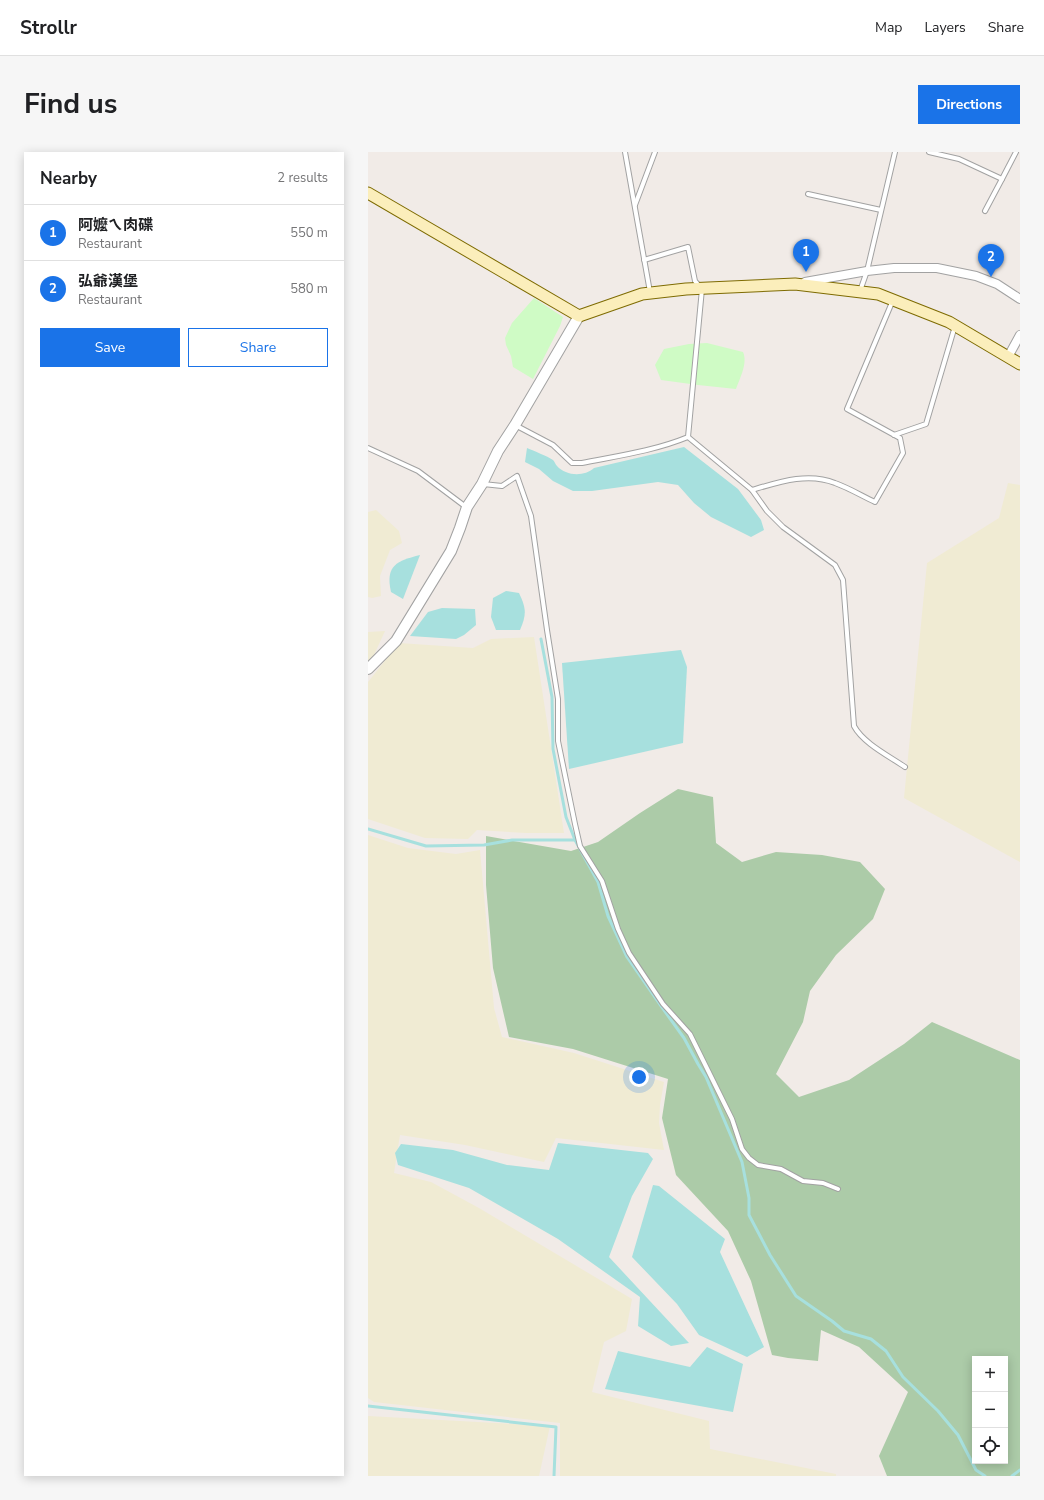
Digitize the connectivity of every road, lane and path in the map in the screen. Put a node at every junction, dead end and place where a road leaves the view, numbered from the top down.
1 (625, 152) edge
2 (656, 152) edge
3 (895, 152) edge
4 (929, 152) edge
5 (1016, 152) edge
6 (1002, 179) junction
7 (368, 192) edge
8 (808, 194) dead end
9 (635, 205) junction
10 (881, 210) junction
11 (985, 211) dead end
12 (644, 260) junction
13 (867, 271) junction
14 (795, 284) junction
15 (702, 289) junction
16 (860, 292) junction
17 (650, 293) junction
18 (1020, 299) edge
19 (893, 300) junction
20 (579, 316) junction
21 (955, 326) junction
22 (1020, 335) edge
23 (1008, 357) junction
24 (1020, 364) edge
25 (515, 425) junction
26 (894, 435) junction
27 (688, 437) junction
28 (368, 448) edge
29 (482, 484) junction
30 (752, 490) junction
31 (467, 507) junction
32 (368, 670) edge
33 (905, 766) dead end
34 (838, 1189) dead end

1 - 9 lane
2 - 9 lane
3 - 10 lane
4 - 6 lane
5 - 6 lane
6 - 11 lane
7 - 20 main road
8 - 10 lane
9 - 12 lane
10 - 13 lane
12 - 15 lane
12 - 17 lane
13 - 14 street
13 - 16 lane
13 - 18 street
14 - 15 main road
14 - 16 main road
15 - 17 main road
15 - 27 lane
16 - 19 main road
17 - 20 main road
19 - 21 main road
19 - 26 lane
20 - 25 street
21 - 23 main road
21 - 26 lane
22 - 23 street
23 - 24 main road
25 - 27 lane
25 - 29 street
26 - 30 lane
27 - 30 lane
28 - 31 lane
29 - 31 street
29 - 34 lane
30 - 33 lane
31 - 32 street

